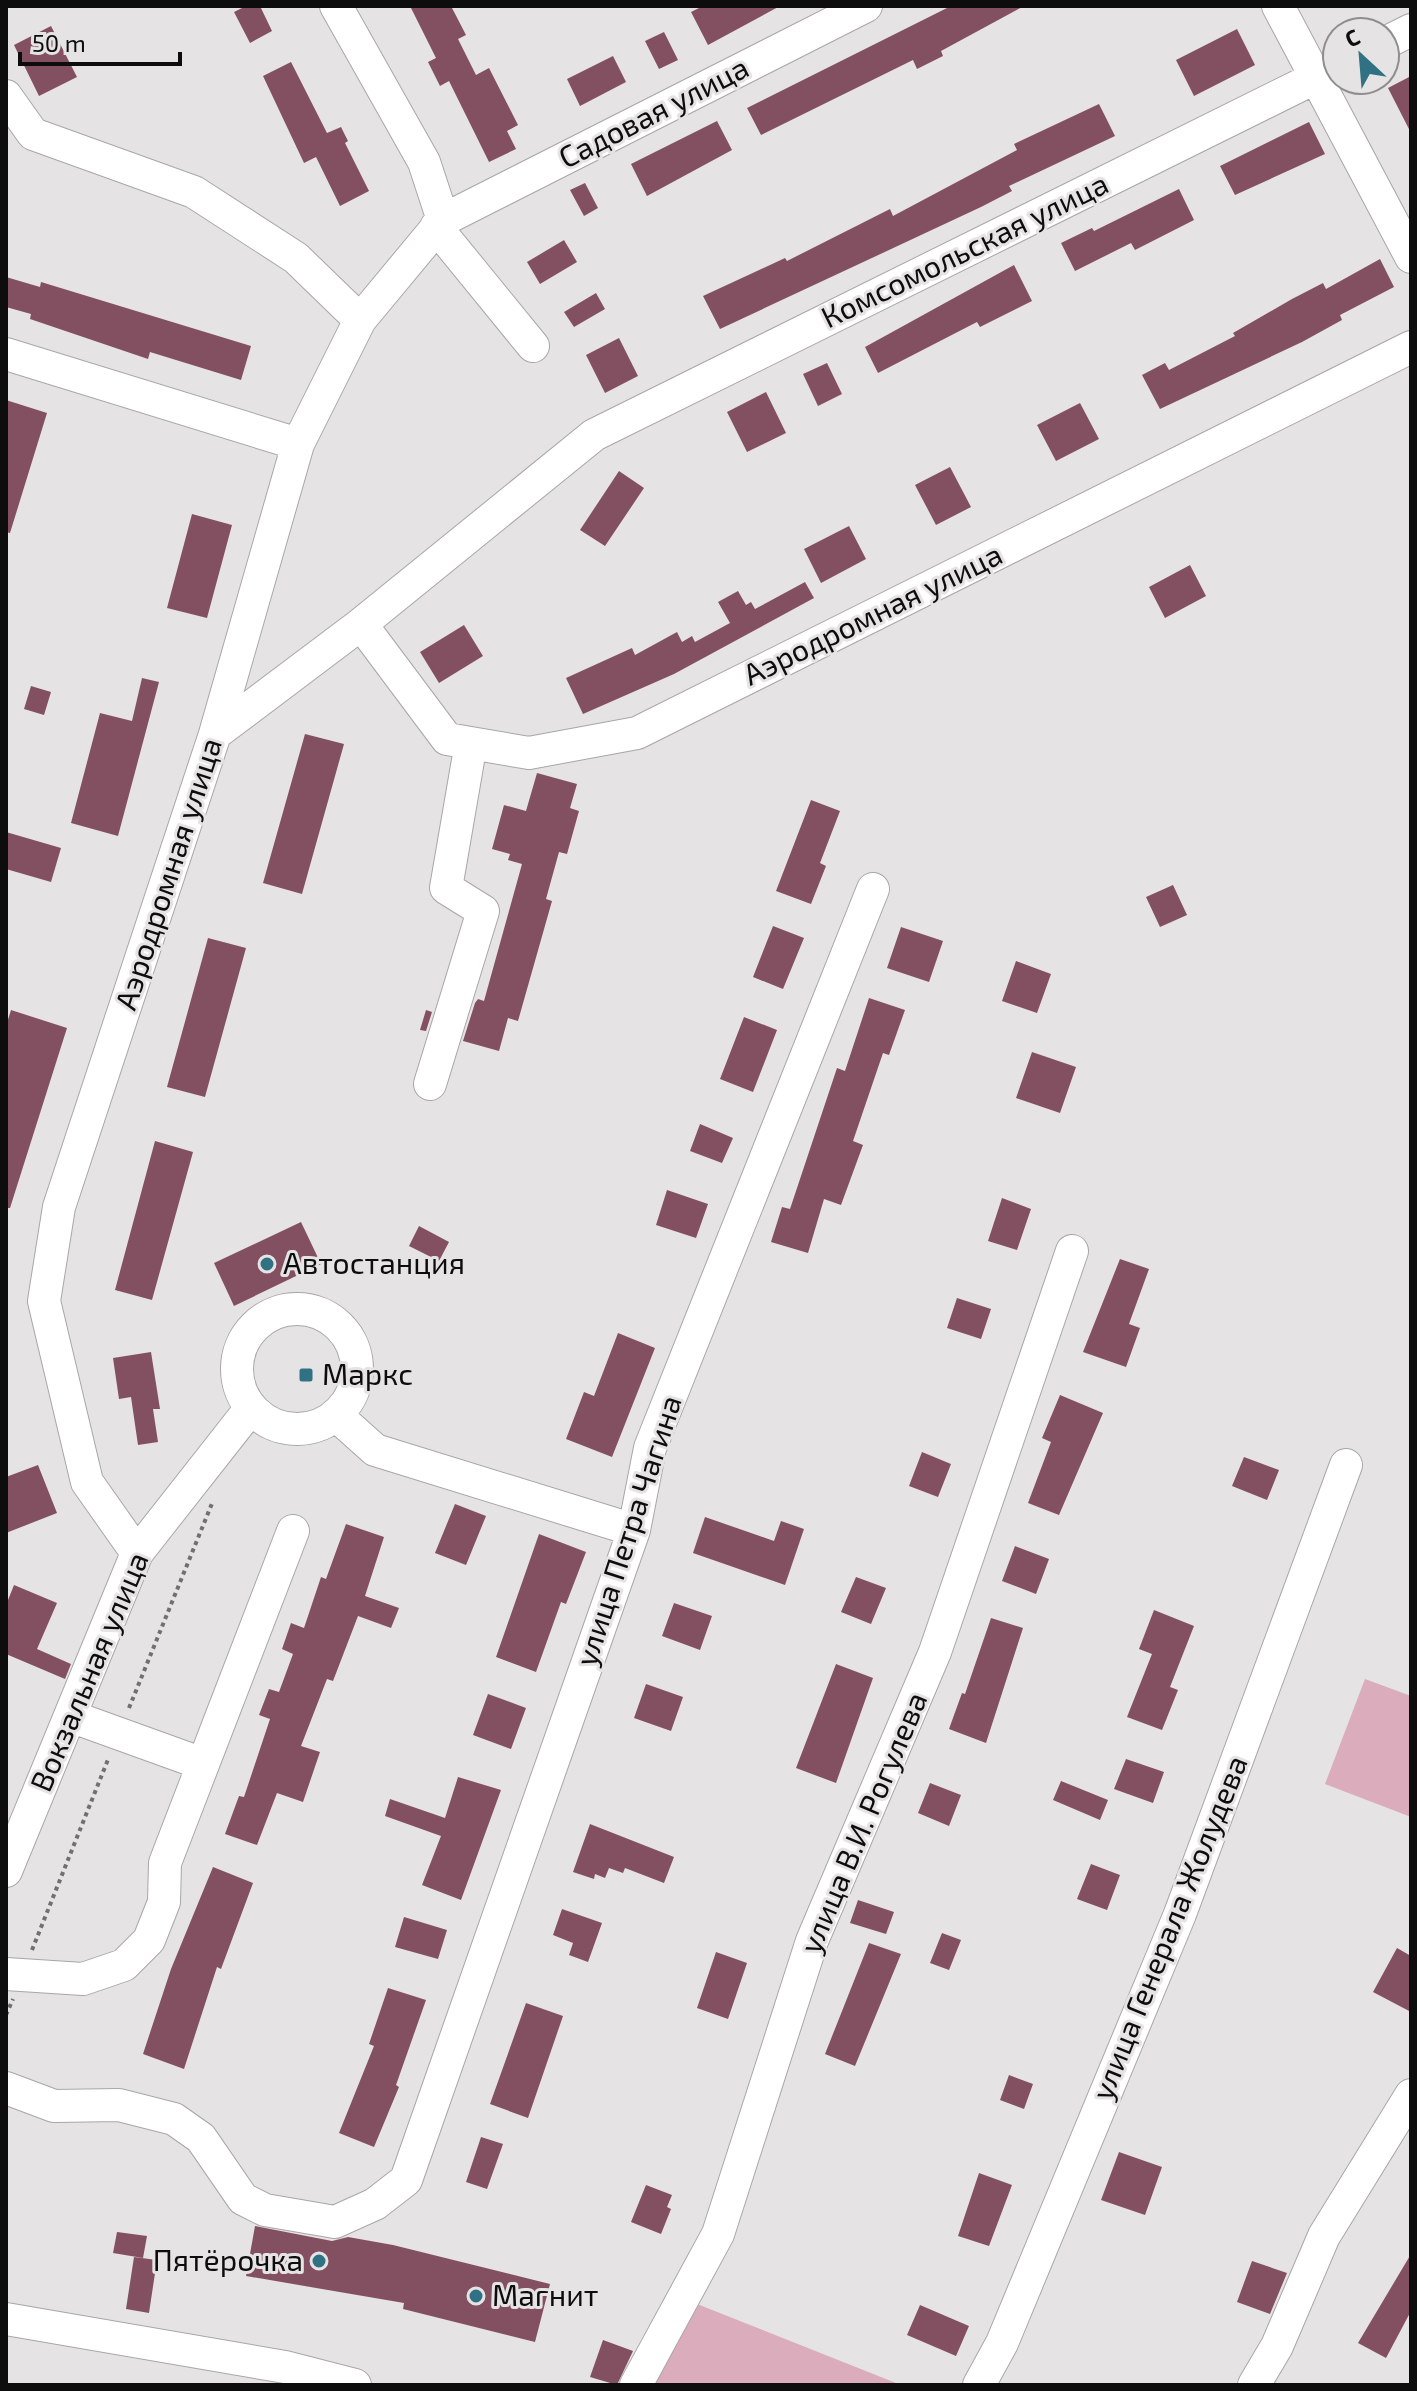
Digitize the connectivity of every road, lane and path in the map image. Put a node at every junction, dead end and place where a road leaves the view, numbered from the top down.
1 (336, 6) edge
2 (866, 6) edge
3 (1278, 6) edge
4 (1321, 64) edge
5 (1321, 75) edge
6 (6, 96) edge
7 (1338, 96) edge
8 (439, 223) junction
9 (1411, 257) edge
10 (360, 320) junction
11 (533, 346) dead end
12 (1411, 347) edge
13 (6, 354) edge
14 (298, 444) junction
15 (361, 624) junction
16 (215, 734) junction
17 (471, 743) junction
18 (873, 889) dead end
19 (430, 1084) dead end
20 (1072, 1251) dead end
21 (251, 1408) junction
22 (336, 1415) junction
23 (1346, 1465) dead end
24 (634, 1530) junction
25 (293, 1531) dead end
26 (137, 1553) junction
27 (70, 1716) junction
28 (203, 1764) junction
29 (6, 1871) edge
30 (6, 1974) edge
31 (6, 2088) edge
32 (1411, 2095) edge
33 (6, 2319) edge
34 (355, 2385) edge
35 (636, 2385) edge
36 (979, 2385) edge
37 (1254, 2385) edge

1 - 8 street
2 - 8 street, Садовая улица
3 - 4 street
5 - 15 street, Комсомольская улица
6 - 10 street
7 - 9 street
8 - 10 street, Аэродромная улица
8 - 11 street
10 - 14 street, Аэродромная улица
12 - 17 street, Аэродромная улица
13 - 14 street
14 - 16 street, Аэродромная улица
15 - 16 street, Комсомольская улица
15 - 17 street, Аэродромная улица
16 - 26 street, Аэродромная улица
17 - 19 street
18 - 24 street, улица Петра Чагина
20 - 35 street, улица В.И. Рогулева
21 - 22 street
21 - 22 street
21 - 26 street, Вокзальная улица
22 - 24 street
23 - 36 street, улица Генерала Жолудева
24 - 31 street, улица Петра Чагина
25 - 28 street
26 - 27 street, Вокзальная улица
27 - 28 street
27 - 29 street, Вокзальная улица
28 - 30 street
32 - 37 street
33 - 34 street

